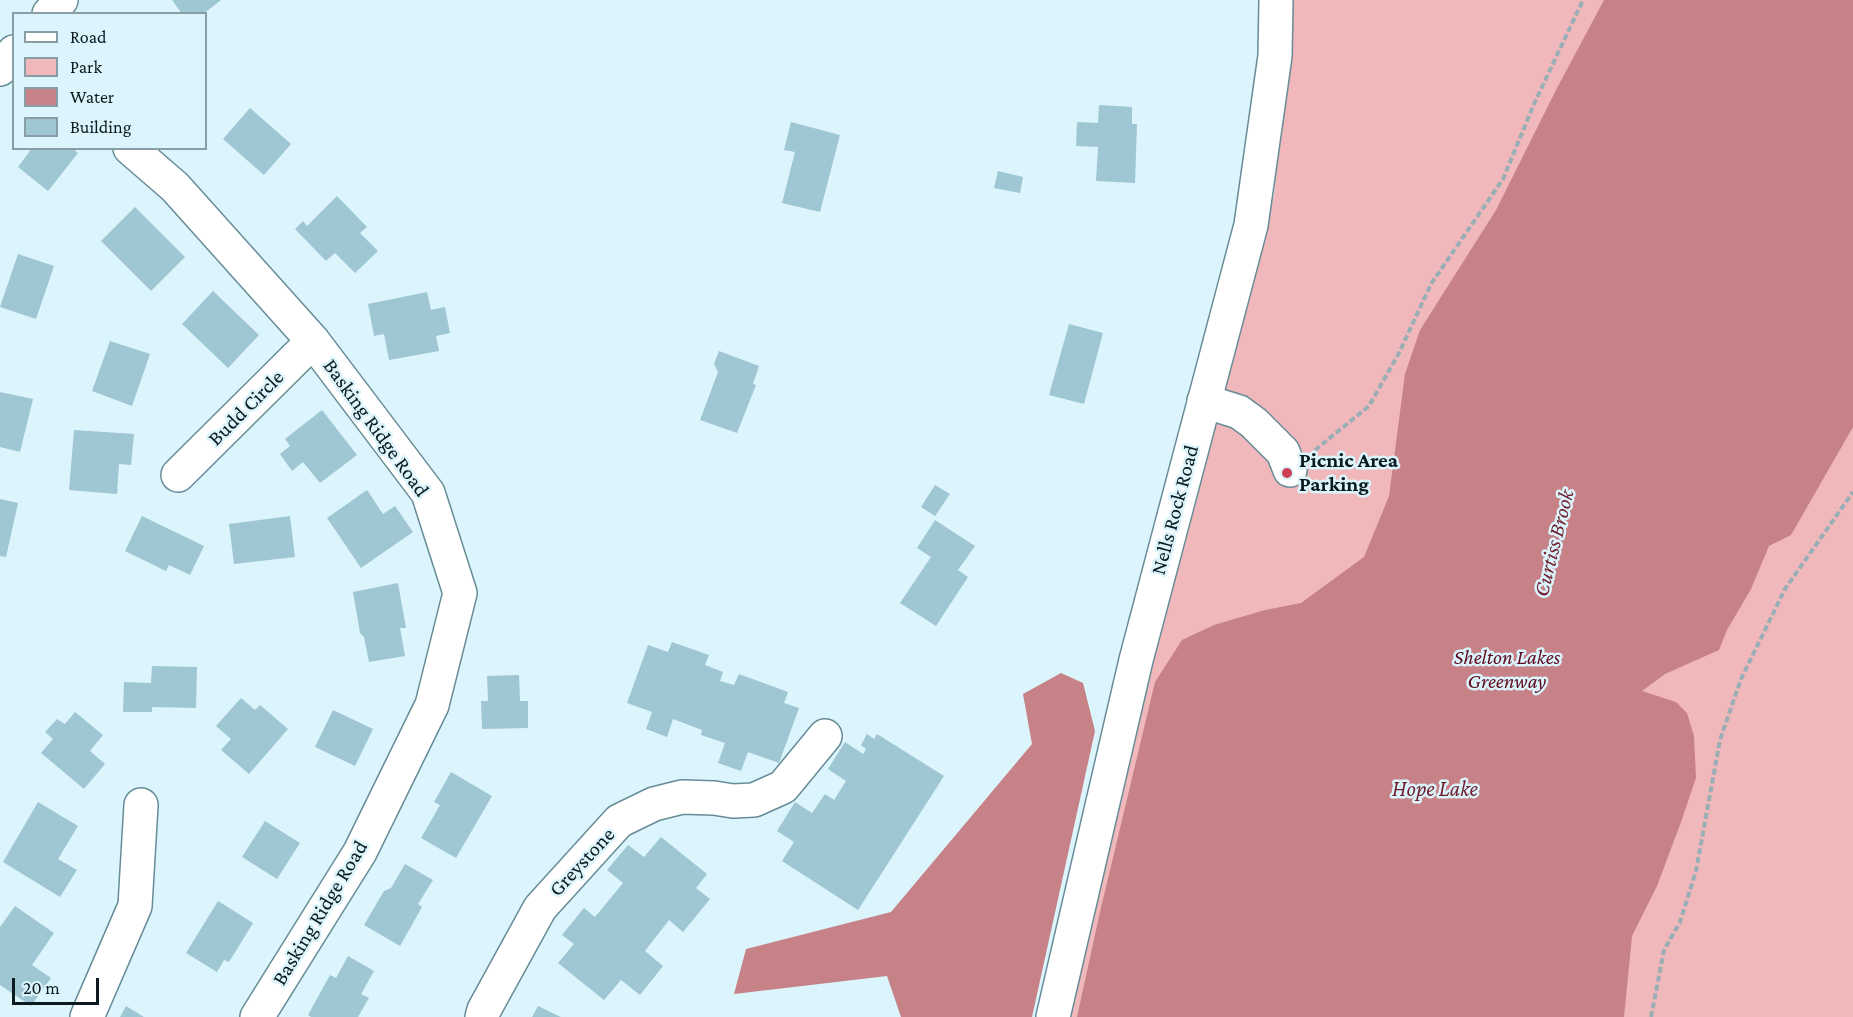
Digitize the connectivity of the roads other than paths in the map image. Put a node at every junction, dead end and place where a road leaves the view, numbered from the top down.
1 (61, 0) edge
2 (1276, 0) edge
3 (51, 12) edge
4 (12, 54) edge
5 (0, 69) edge
6 (132, 150) edge
7 (313, 342) junction
8 (1204, 401) junction
9 (1290, 470) road end
10 (178, 475) dead end
11 (825, 736) dead end
12 (141, 805) dead end
13 (87, 1017) edge
14 (257, 1017) edge
15 (482, 1017) edge
16 (1053, 1017) edge

1 - 3 street
2 - 8 street, Nells Rock Road
4 - 5 street
6 - 7 street, Basking Ridge Road
7 - 10 street, Budd Circle
7 - 14 street, Basking Ridge Road
8 - 9 street
8 - 16 street, Nells Rock Road
11 - 15 street, Greystone
12 - 13 street

